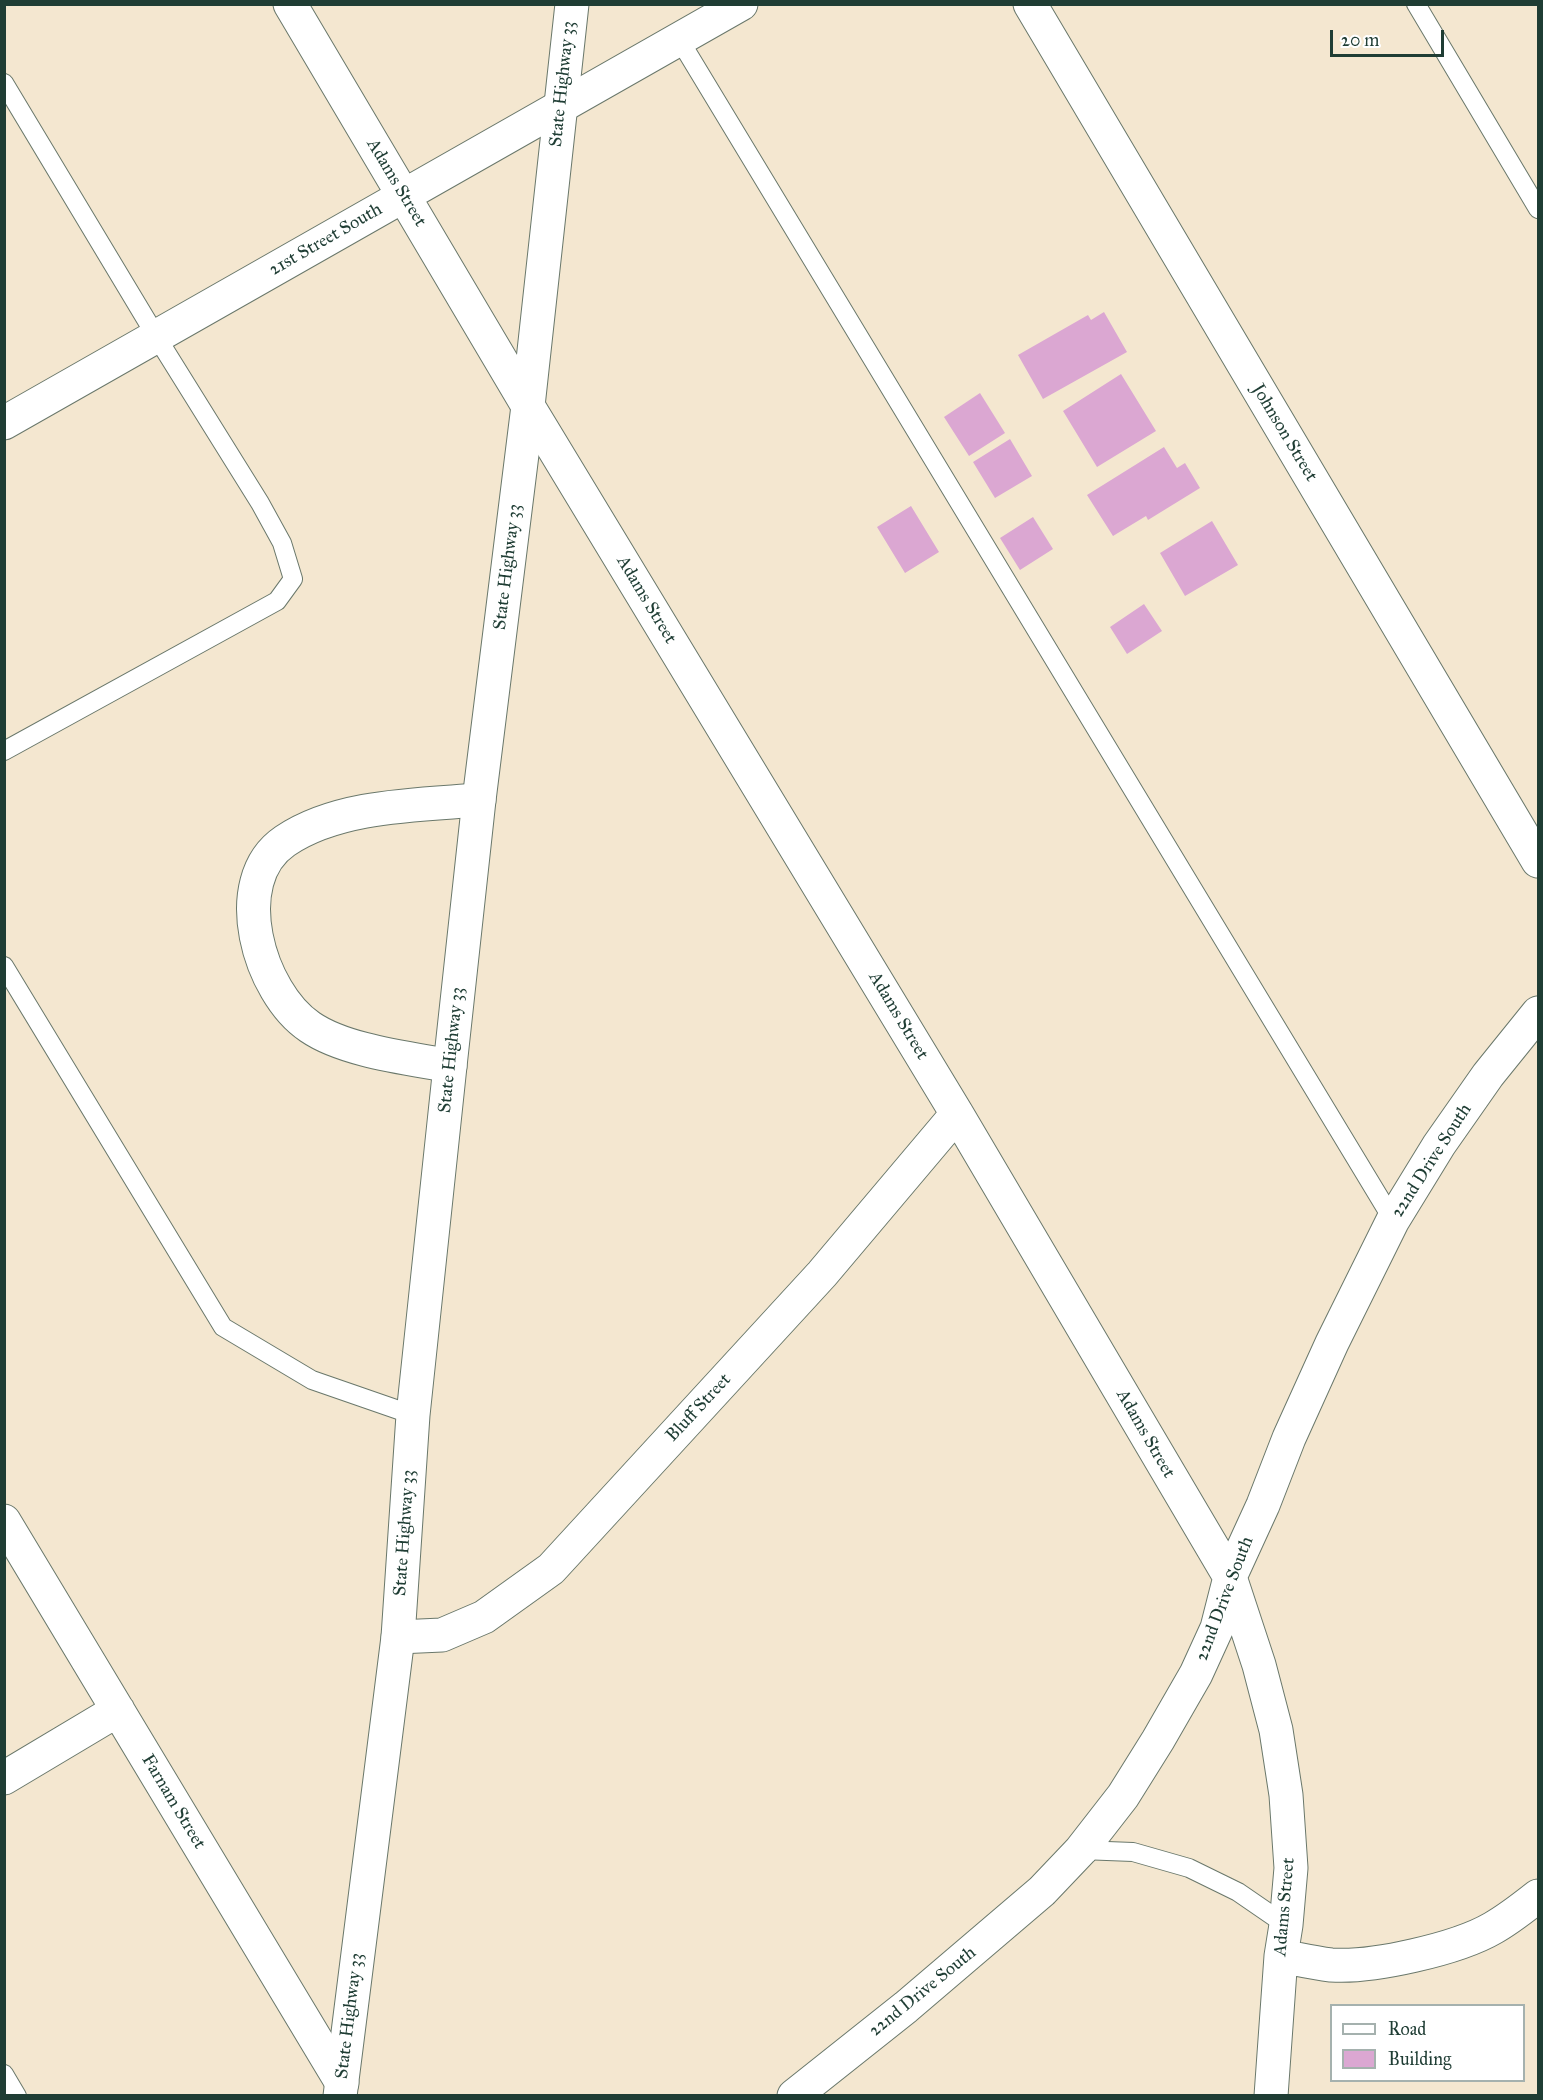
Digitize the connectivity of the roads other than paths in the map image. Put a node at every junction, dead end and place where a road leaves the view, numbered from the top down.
1 (290, 4) edge
2 (572, 4) edge
3 (741, 4) edge
4 (1030, 4) edge
5 (1416, 4) edge
6 (679, 39) junction
7 (4, 82) edge
8 (560, 107) junction
9 (404, 196) junction
10 (1539, 209) edge
11 (156, 336) junction
12 (528, 406) junction
13 (4, 423) edge
14 (4, 751) edge
15 (479, 800) junction
16 (1539, 861) edge
17 (4, 966) edge
18 (1539, 1013) edge
19 (450, 1066) junction
20 (957, 1114) junction
21 (1394, 1220) junction
22 (413, 1415) junction
23 (4, 1521) edge
24 (1230, 1577) junction
25 (398, 1637) junction
26 (118, 1710) junction
27 (4, 1778) edge
28 (1081, 1850) junction
29 (1539, 1896) edge
30 (1283, 1941) junction
31 (4, 2074) edge
32 (341, 2089) edge
33 (17, 2096) edge
34 (794, 2096) edge
35 (1271, 2096) edge

1 - 9 street, Adams Street
2 - 8 street, State Highway 33
3 - 6 street, 21st Street South
4 - 16 street, Johnson Street
5 - 10 lane
6 - 8 street, 21st Street South
6 - 21 lane
7 - 11 lane
8 - 9 street, 21st Street South
8 - 12 street, State Highway 33
9 - 11 street, 21st Street South
9 - 12 street, Adams Street
11 - 13 street, 21st Street South
11 - 14 lane
12 - 15 street, State Highway 33
12 - 20 street, Adams Street
15 - 19 street, State Highway 33
15 - 19 street
17 - 22 lane
18 - 21 street, 22nd Drive South
19 - 22 street, State Highway 33
20 - 24 street, Adams Street
20 - 25 street, Bluff Street
21 - 24 street, 22nd Drive South
22 - 25 street, State Highway 33
23 - 26 street, Farnam Street
24 - 28 street, 22nd Drive South
24 - 30 street, Adams Street
25 - 32 street, State Highway 33
26 - 27 street
26 - 32 street, Farnam Street
28 - 30 lane
28 - 34 street, 22nd Drive South
29 - 30 street
30 - 35 street, Adams Street
31 - 33 lane

